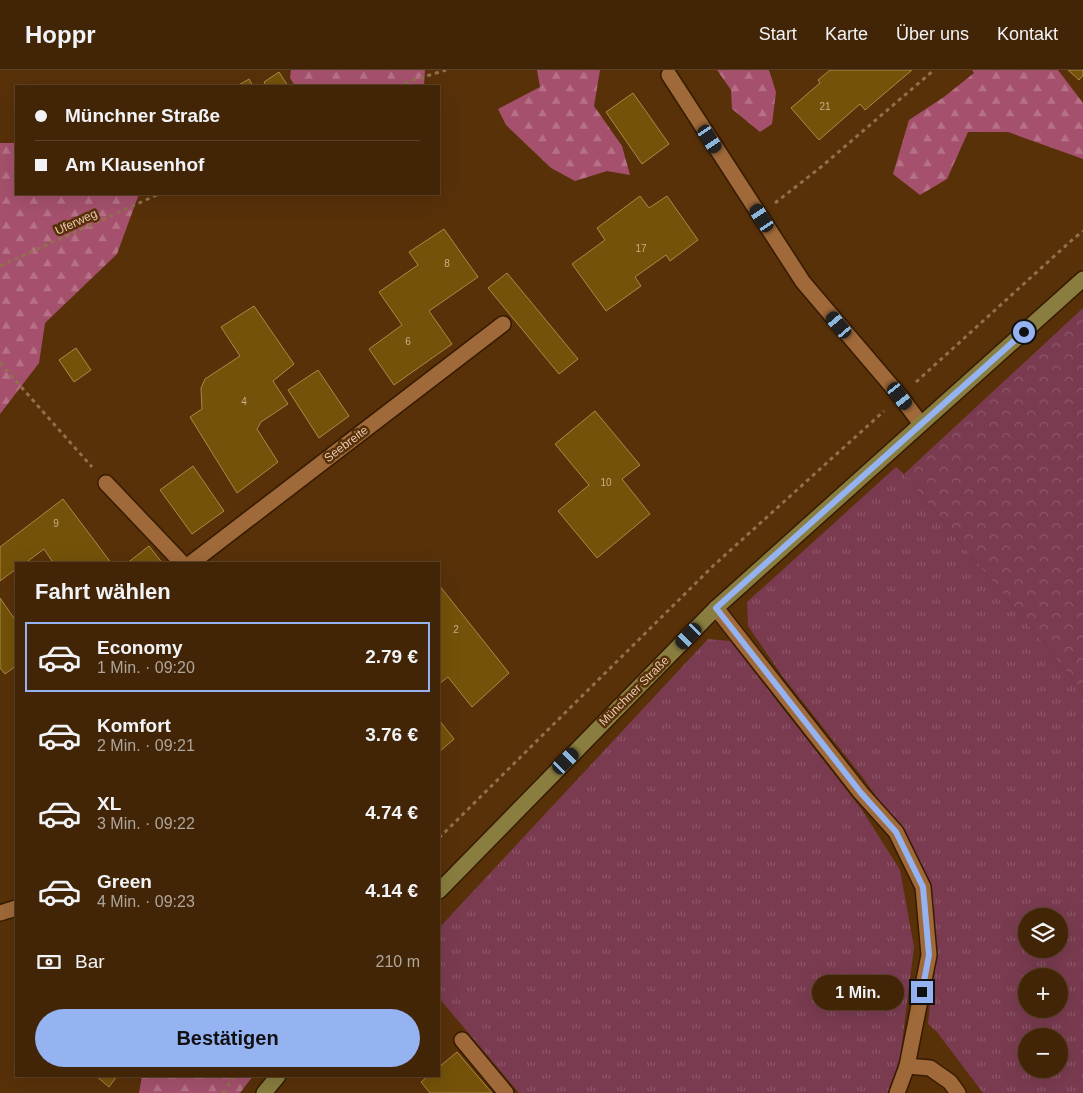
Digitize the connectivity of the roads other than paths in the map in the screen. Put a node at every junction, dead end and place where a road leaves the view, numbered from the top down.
1 (669, 75) dead end
2 (1083, 279) edge
3 (503, 324) dead end
4 (921, 424) junction
5 (106, 482) road end
6 (181, 562) edge
7 (193, 562) edge
8 (716, 608) junction
9 (440, 887) edge
10 (15, 908) edge
11 (0, 913) edge
12 (462, 1040) dead end
13 (907, 1066) junction
14 (277, 1077) edge
15 (264, 1093) edge
16 (506, 1093) edge
17 (897, 1093) edge
18 (958, 1093) edge

1 - 4 street
2 - 4 main road, Münchner Straße
3 - 7 street, Seebreite
4 - 8 main road, Münchner Straße
5 - 6 street
8 - 9 main road, Münchner Straße
8 - 13 street
10 - 11 street
12 - 16 street
13 - 17 street
13 - 18 street
14 - 15 main road

